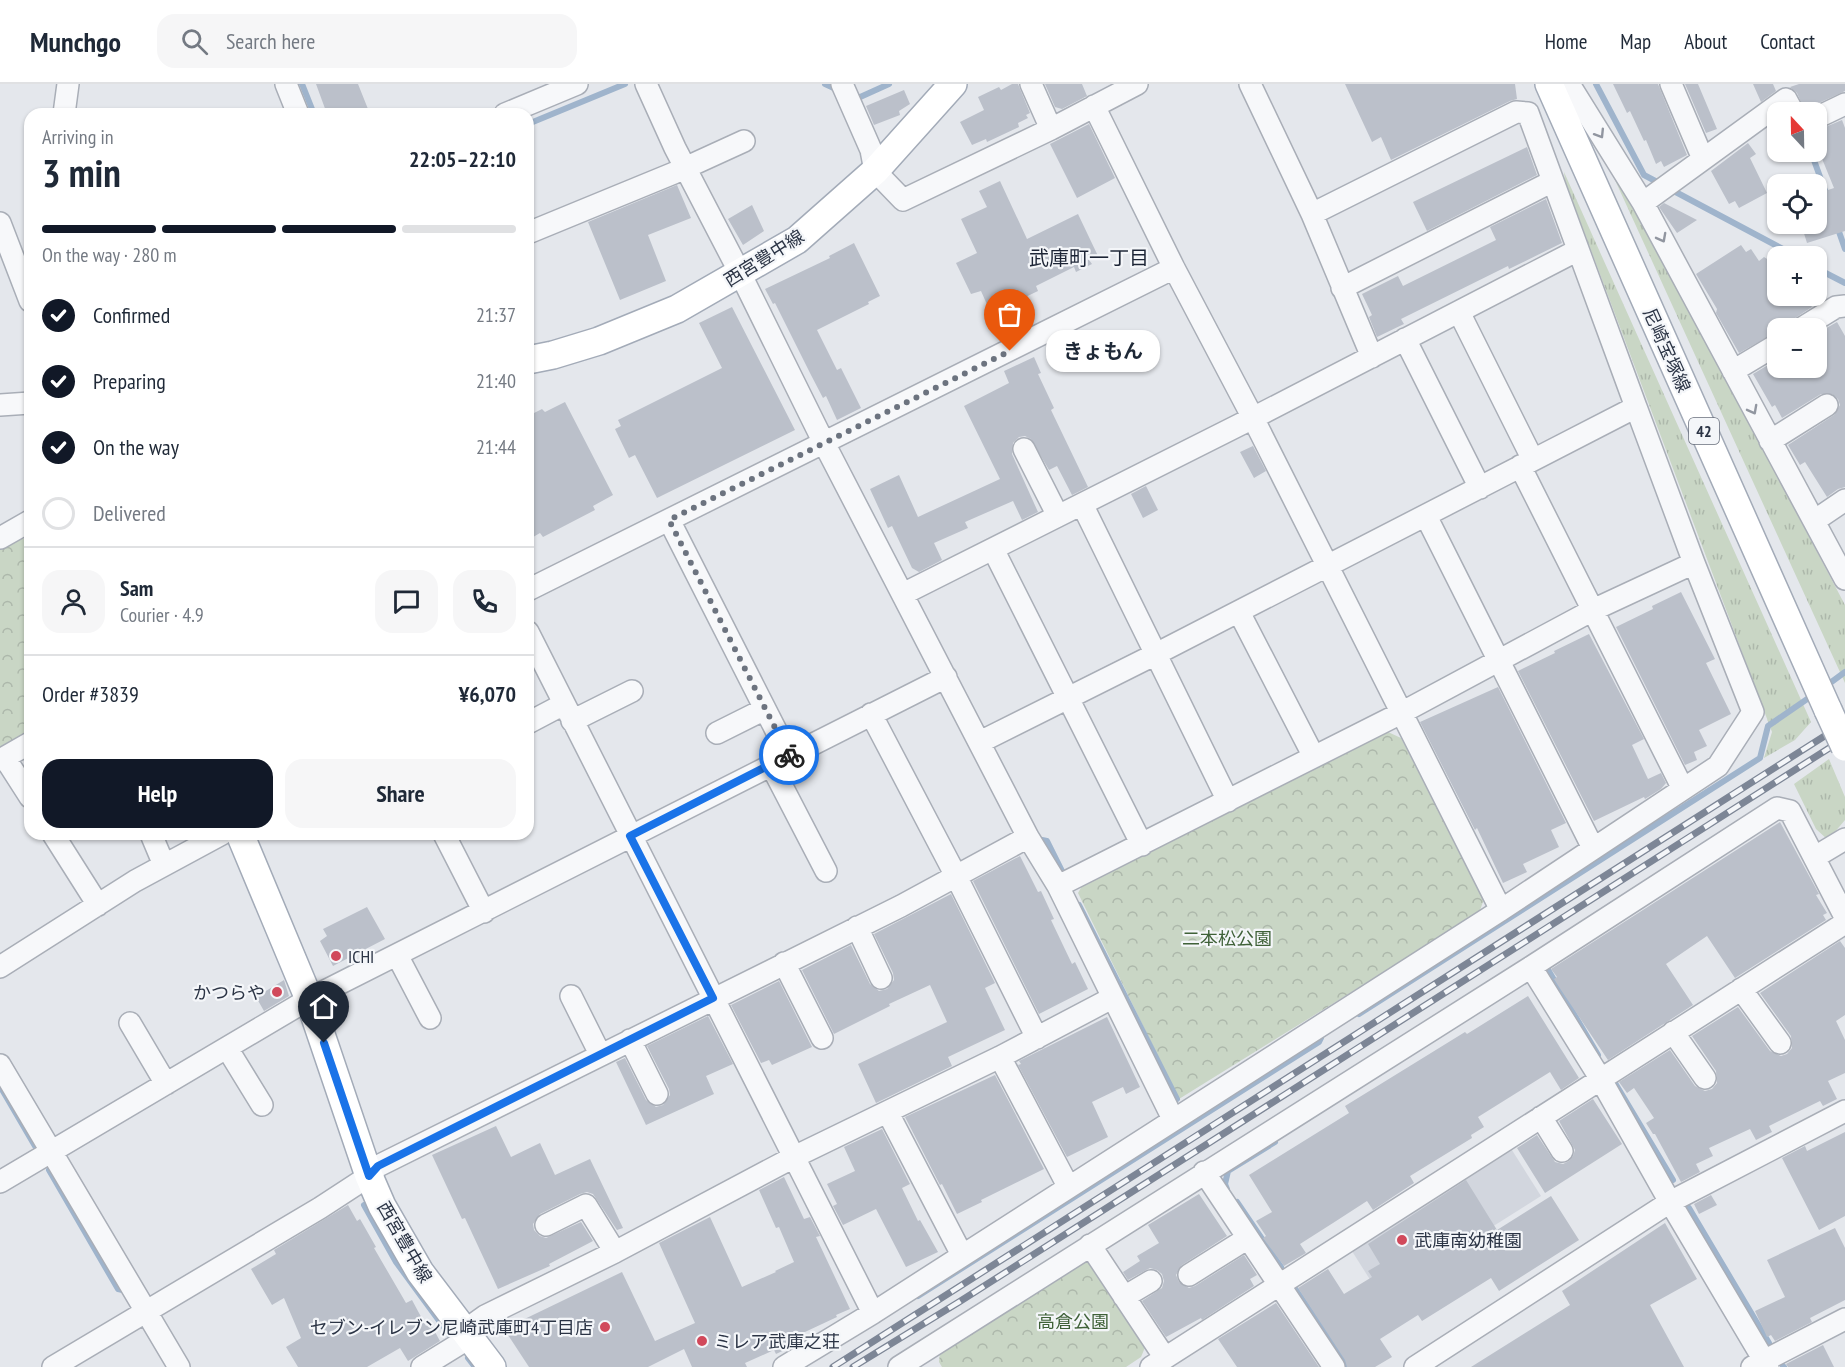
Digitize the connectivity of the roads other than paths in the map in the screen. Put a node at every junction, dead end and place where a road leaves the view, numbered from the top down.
1 (68, 84) edge
2 (286, 84) edge
3 (577, 84) edge
4 (646, 84) edge
5 (953, 84) edge
6 (1031, 84) edge
7 (1250, 84) edge
8 (1549, 84) edge
9 (1569, 84) edge
10 (1671, 84) edge
11 (1132, 85) edge
12 (845, 91) edge
13 (1786, 98) edge
14 (1845, 104) edge
15 (1094, 105) junction
16 (65, 108) edge
17 (296, 108) edge
18 (519, 108) edge
19 (1827, 113) edge
20 (1051, 129) junction
21 (744, 141) dead end
22 (1703, 159) junction
23 (686, 168) junction
24 (875, 171) junction
25 (1553, 181) junction
26 (1658, 192) junction
27 (1312, 214) junction
28 (0, 223) edge
29 (534, 231) edge
30 (1578, 250) junction
31 (1174, 268) junction
32 (740, 273) junction
33 (24, 285) edge
34 (1342, 288) junction
35 (1845, 306) edge
36 (1459, 312) junction
37 (1818, 318) edge
38 (1405, 339) junction
39 (1767, 350) edge
40 (1372, 357) junction
41 (534, 358) edge
42 (1732, 371) junction
43 (24, 403) edge
44 (0, 405) edge
45 (1827, 405) dead end
46 (1636, 407) junction
47 (1253, 418) junction
48 (1770, 441) junction
49 (824, 443) junction
50 (1024, 449) dead end
51 (1526, 463) junction
52 (1480, 488) junction
53 (1845, 500) edge
54 (1082, 504) junction
55 (1058, 516) junction
56 (1426, 516) junction
57 (669, 520) junction
58 (1814, 520) junction
59 (24, 526) edge
60 (0, 538) edge
61 (993, 549) junction
62 (1694, 563) junction
63 (1326, 566) junction
64 (1845, 579) edge
65 (534, 587) edge
66 (903, 594) junction
67 (1593, 610) junction
68 (1239, 612) junction
69 (534, 644) edge
70 (1156, 654) junction
71 (1499, 661) junction
72 (946, 677) junction
73 (632, 691) dead end
74 (1068, 697) junction
75 (765, 709) junction
76 (568, 713) junction
77 (1401, 713) junction
78 (871, 714) junction
79 (534, 722) edge
80 (717, 733) dead end
81 (980, 742) junction
82 (24, 746) edge
83 (1845, 747) edge
84 (1314, 757) junction
85 (2, 759) edge
86 (780, 760) junction
87 (1683, 789) junction
88 (24, 790) edge
89 (1228, 801) junction
90 (630, 836) junction
91 (1028, 837) junction
92 (1845, 839) edge
93 (57, 840) edge
94 (154, 840) edge
95 (211, 840) edge
96 (243, 840) edge
97 (447, 840) edge
98 (1142, 845) junction
99 (1593, 848) junction
100 (1815, 857) junction
101 (164, 865) junction
102 (826, 871) dead end
103 (956, 876) junction
104 (1058, 886) junction
105 (98, 905) junction
106 (1501, 910) junction
107 (484, 912) junction
108 (1845, 917) edge
109 (1845, 923) edge
110 (857, 927) junction
111 (397, 955) junction
112 (784, 963) junction
113 (0, 967) edge
114 (1531, 967) junction
115 (881, 978) dead end
116 (1741, 989) junction
117 (571, 996) dead end
118 (713, 998) junction
119 (1112, 998) junction
120 (309, 999) junction
121 (430, 1018) dead end
122 (130, 1023) dead end
123 (1673, 1032) junction
124 (822, 1038) dead end
125 (1037, 1038) junction
126 (630, 1040) junction
127 (1780, 1043) dead end
128 (227, 1048) junction
129 (600, 1054) junction
130 (1000, 1057) junction
131 (0, 1065) edge
132 (1600, 1078) junction
133 (1705, 1078) dead end
134 (166, 1084) junction
135 (657, 1094) dead end
136 (262, 1105) dead end
137 (1845, 1111) edge
138 (888, 1113) junction
139 (1541, 1117) junction
140 (1173, 1119) junction
141 (1562, 1151) dead end
142 (53, 1152) junction
143 (794, 1158) junction
144 (1204, 1172) junction
145 (369, 1176) junction
146 (0, 1182) edge
147 (1068, 1186) junction
148 (1670, 1202) junction
149 (546, 1225) dead end
150 (1248, 1238) junction
151 (1090, 1245) junction
152 (615, 1252) junction
153 (963, 1255) junction
154 (1189, 1275) dead end
155 (1151, 1281) dead end
156 (1279, 1286) junction
157 (1124, 1297) junction
158 (147, 1312) junction
159 (873, 1312) junction
160 (1845, 1319) edge
161 (467, 1335) junction
162 (925, 1360) edge
163 (1158, 1363) edge
164 (1761, 1364) edge
165 (54, 1367) edge
166 (179, 1367) edge
167 (422, 1367) edge
168 (492, 1367) edge
169 (784, 1367) edge
170 (899, 1367) edge
171 (1335, 1367) edge
172 (1415, 1367) edge

1 - 16 street
2 - 17 street
3 - 18 street
4 - 23 street
5 - 24 main road, 西宮豊中線
6 - 20 street
7 - 27 street
8 - 83 main road, 尼崎宝塚線 / 42, bridge
9 -> 26 street
10 - 22 street
11 - 15 street
12 - 24 street
13 - 22 street
14 - 19 street
15 - 20 street
15 - 31 street
20 - 24 street
21 - 23 street
22 - 26 street
23 - 29 street
23 - 32 street
24 - 32 main road, 西宮豊中線
25 - 27 street
25 - 30 street
25 - 34 street
26 -> 42 street
27 - 34 street
28 - 33 street
30 - 36 street
30 - 46 street
31 - 47 street
31 - 49 street
32 - 41 main road, 西宮豊中線
32 - 49 street
34 - 40 street
35 - 37 street
36 - 38 street
36 - 51 street
38 - 40 street
38 - 52 street
39 - 42 street
40 - 47 street
42 -> 48 street
43 - 44 street
45 - 48 street
46 - 51 street
46 - 62 street
47 - 54 street
47 - 63 street
48 - 58 street
49 - 57 street
49 - 66 street
50 - 55 street
51 - 52 street
51 - 67 street
52 - 56 street
53 - 58 street
54 - 55 street
54 - 70 street
55 - 61 street
56 - 63 street
56 - 71 street
57 - 65 street
57 - 75 street
58 - 64 street
59 - 60 street
61 - 66 street
61 - 74 street
62 - 67 street
62 - 87 street
63 - 68 street
63 - 77 street
66 - 72 street
67 - 71 street
67 - 87 street
68 - 70 street
68 - 84 street
69 - 76 street
70 - 74 street
70 - 89 street
71 - 77 street
71 - 99 street
72 - 78 street
72 - 81 street
73 - 76 street
74 - 81 street
74 - 98 street
75 - 80 street
75 - 86 street
76 - 79 street
76 - 90 street
77 - 84 street
77 - 106 street
78 - 86 street
78 - 103 street
81 - 91 street
82 - 85 street
84 - 89 street
85 - 88 street
86 - 90 street
86 - 102 street
87 - 99 street
89 - 98 street
90 - 107 street
90 - 118 street
91 - 103 street
91 - 104 street
92 - 100 street
93 - 105 street
94 - 101 street
95 - 101 street
96 - 120 main road, 西宮豊中線
97 - 107 street
98 - 104 street
99 - 106 street
100 - 108 street
100 - 114 street
101 - 105 street
103 - 110 street
103 - 125 street
104 - 119 street
105 - 113 street
106 - 140 street
107 - 111 street
109 - 116 street
110 - 112 street
110 - 115 street
111 - 120 street
111 - 121 street
112 - 118 street
112 - 124 street
114 - 132 street
114 - 144 street
116 - 123 street
116 - 127 street
117 - 129 street
118 - 126 street
118 - 143 street
119 - 125 street
119 - 140 street
120 - 128 street
120 - 145 main road, 西宮豊中線
122 - 134 street
123 - 132 street
123 - 133 street
125 - 130 street
126 - 129 street
126 - 135 street
128 - 134 street
128 - 136 street
129 - 145 street
130 - 138 street
130 - 147 street
131 - 142 street
132 - 139 street
132 - 148 street
134 - 142 street
137 - 148 street
138 - 143 street
138 - 153 street
139 - 141 street
139 - 156 street
140 - 147 street
142 - 146 street
142 - 158 street
143 - 152 street
143 - 159 street
144 - 150 street
144 - 151 street
145 - 158 street
145 - 161 main road, 西宮豊中線
147 - 153 street
148 - 164 street
148 - 172 street
149 - 152 street
150 - 154 street
150 - 156 street
151 - 157 street
151 - 162 street
152 - 161 street
153 - 159 street
155 - 157 street
156 - 163 street
156 - 171 street
157 - 163 street
158 - 165 street
158 - 166 street
159 - 169 street
160 - 164 street
161 - 167 street
161 - 168 main road, 西宮豊中線
162 - 170 street

